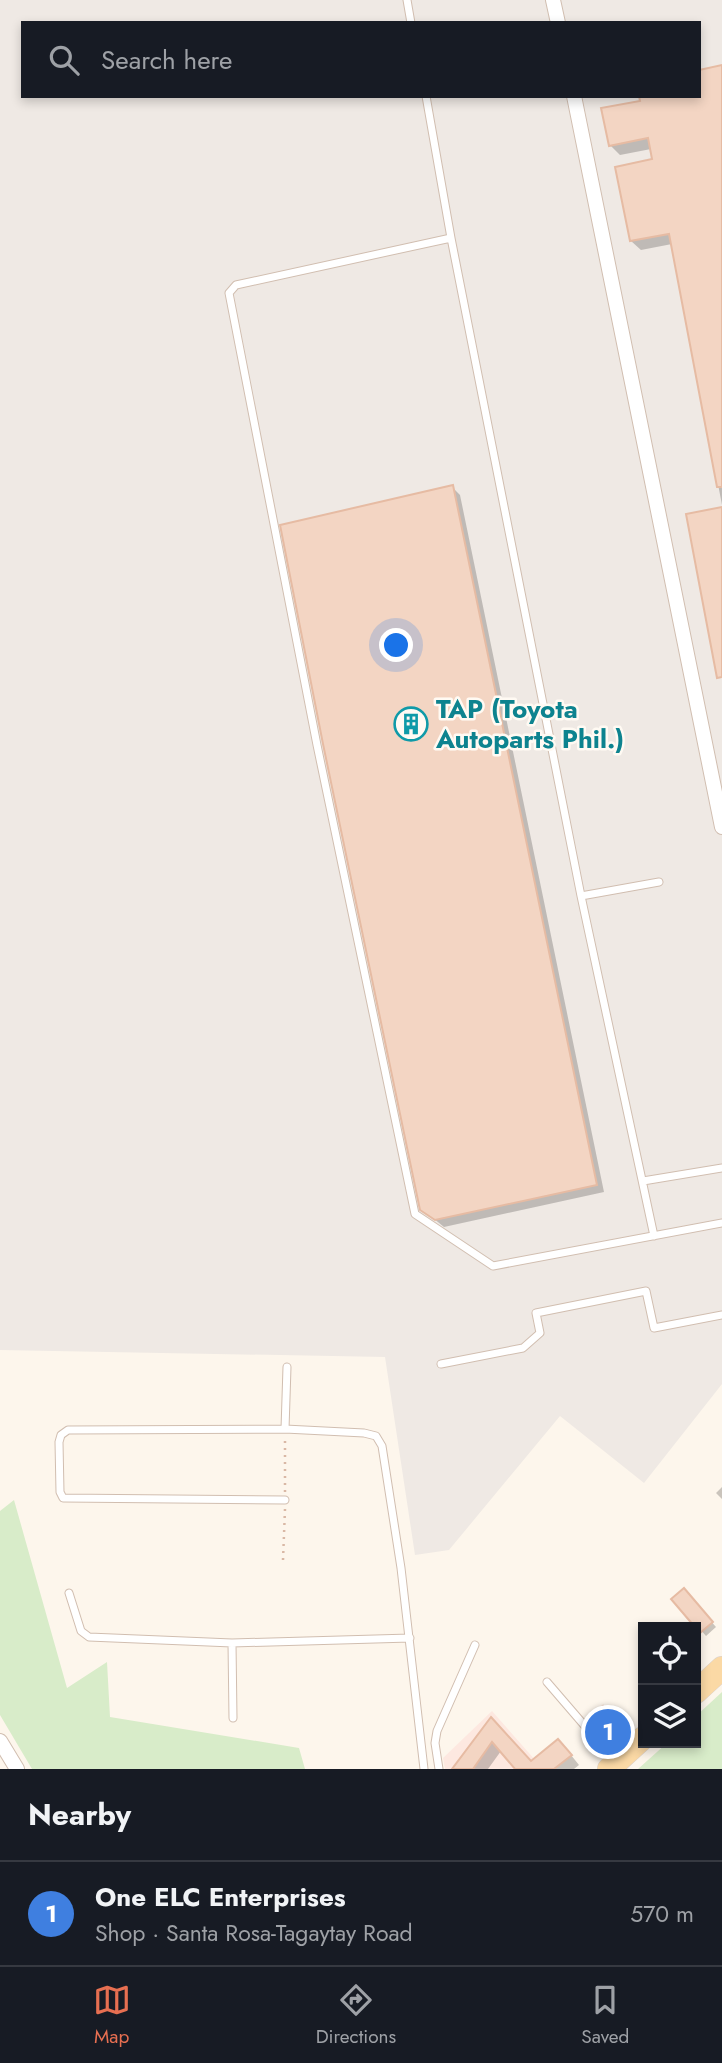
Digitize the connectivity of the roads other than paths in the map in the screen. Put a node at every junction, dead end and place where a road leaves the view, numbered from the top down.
1 (407, 0) edge
2 (553, 0) edge
3 (411, 21) edge
4 (558, 21) edge
5 (426, 98) edge
6 (574, 98) edge
7 (451, 239) junction
8 (722, 827) edge
9 (659, 882) dead end
10 (581, 896) junction
11 (722, 1168) edge
12 (643, 1181) junction
13 (722, 1223) edge
14 (654, 1236) junction
15 (722, 1315) edge
16 (440, 1364) dead end
17 (286, 1367) dead end
18 (285, 1429) junction
19 (285, 1500) dead end
20 (69, 1593) dead end
21 (410, 1637) junction
22 (232, 1643) junction
23 (475, 1645) dead end
24 (722, 1668) edge
25 (547, 1682) dead end
26 (701, 1687) edge
27 (233, 1718) dead end
28 (0, 1741) edge
29 (638, 1743) edge
30 (613, 1766) edge
31 (17, 1769) edge
32 (424, 1769) edge
33 (439, 1769) edge

1 - 3 lane
2 - 4 street
5 - 7 lane
6 - 8 street
7 - 10 lane
7 - 14 lane
9 - 10 lane
10 - 12 lane
11 - 12 lane
12 - 14 lane
13 - 14 lane
15 - 16 lane
17 - 18 lane
18 - 19 lane
18 - 21 lane
20 - 22 lane
21 - 22 lane
21 - 32 lane
22 - 27 lane
23 - 33 lane
24 - 26 main road
25 - 30 lane
28 - 31 street
29 - 30 main road

